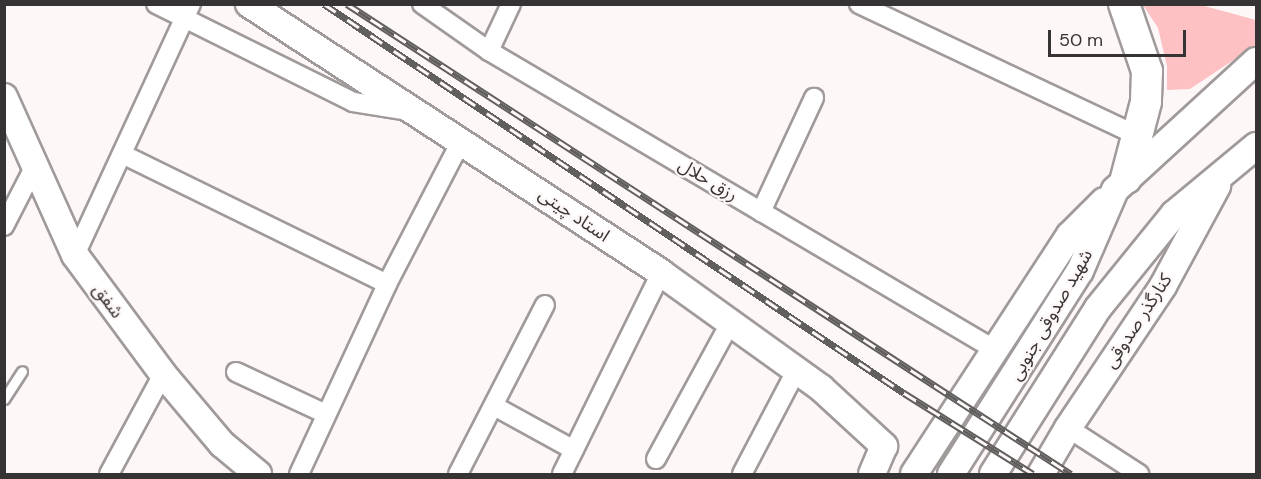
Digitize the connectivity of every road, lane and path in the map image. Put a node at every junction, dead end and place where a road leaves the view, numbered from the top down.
1 (156, 4) edge
2 (249, 4) edge
3 (422, 4) edge
4 (511, 4) edge
5 (859, 4) edge
6 (1124, 4) edge
7 (187, 12) edge
8 (489, 51) junction
9 (1254, 64) edge
10 (4, 98) edge
11 (814, 98) dead end
12 (415, 111) junction
13 (1136, 135) junction
14 (461, 141) junction
15 (1257, 146) edge
16 (122, 154) junction
17 (1229, 165) junction
18 (34, 168) junction
19 (1120, 184) junction
20 (761, 212) junction
21 (4, 226) edge
22 (75, 255) junction
23 (660, 273) junction
24 (387, 284) junction
25 (545, 305) dead end
26 (730, 323) junction
27 (997, 351) junction
28 (22, 371) dead end
29 (796, 371) junction
30 (236, 372) dead end
31 (163, 374) junction
32 (5, 399) edge
33 (494, 406) junction
34 (327, 414) junction
35 (1068, 428) junction
36 (884, 446) junction
37 (574, 450) junction
38 (657, 459) dead end
39 (920, 464) edge
40 (109, 474) edge
41 (258, 474) edge
42 (299, 474) edge
43 (458, 474) edge
44 (561, 474) edge
45 (742, 474) edge
46 (872, 474) edge
47 (951, 474) edge
48 (993, 474) edge
49 (1041, 474) edge
50 (1140, 474) edge

1 - 7 street
2 - 12 main road, استاد چیتی
3 - 8 street, رزق حلال
4 - 8 street
5 - 13 street
6 - 13 main road
7 - 12 street
7 - 16 street
8 - 20 street, رزق حلال
9 - 19 main road, شهید صدوقی جنوبی
10 - 18 main road, شفق
11 - 20 street
12 - 14 main road, استاد چیتی
13 - 19 main road
14 - 23 main road, استاد چیتی
14 - 24 street
15 - 17 main road, شهید صدوقی جنوبی
16 - 22 street
16 - 24 street
17 - 35 main road, کنارگذر صدوقی
17 - 48 main road, شهید صدوقی جنوبی
18 - 21 street
18 - 22 main road, شفق
19 - 27 main road
19 - 47 main road, شهید صدوقی جنوبی
20 - 27 street, رزق حلال
22 - 31 main road, شفق
23 - 26 main road, استاد چیتی
23 - 37 street
24 - 34 street
25 - 33 street
26 - 29 main road, استاد چیتی
26 - 38 street
27 - 39 main road
28 - 32 lane
29 - 36 main road, استاد چیتی
29 - 45 street
30 - 34 street
31 - 40 street
31 - 41 main road, شفق
33 - 37 street
33 - 43 street
34 - 42 street
35 - 49 main road, کنارگذر صدوقی
35 - 50 street
36 - 39 main road
36 - 46 main road
37 - 44 street

